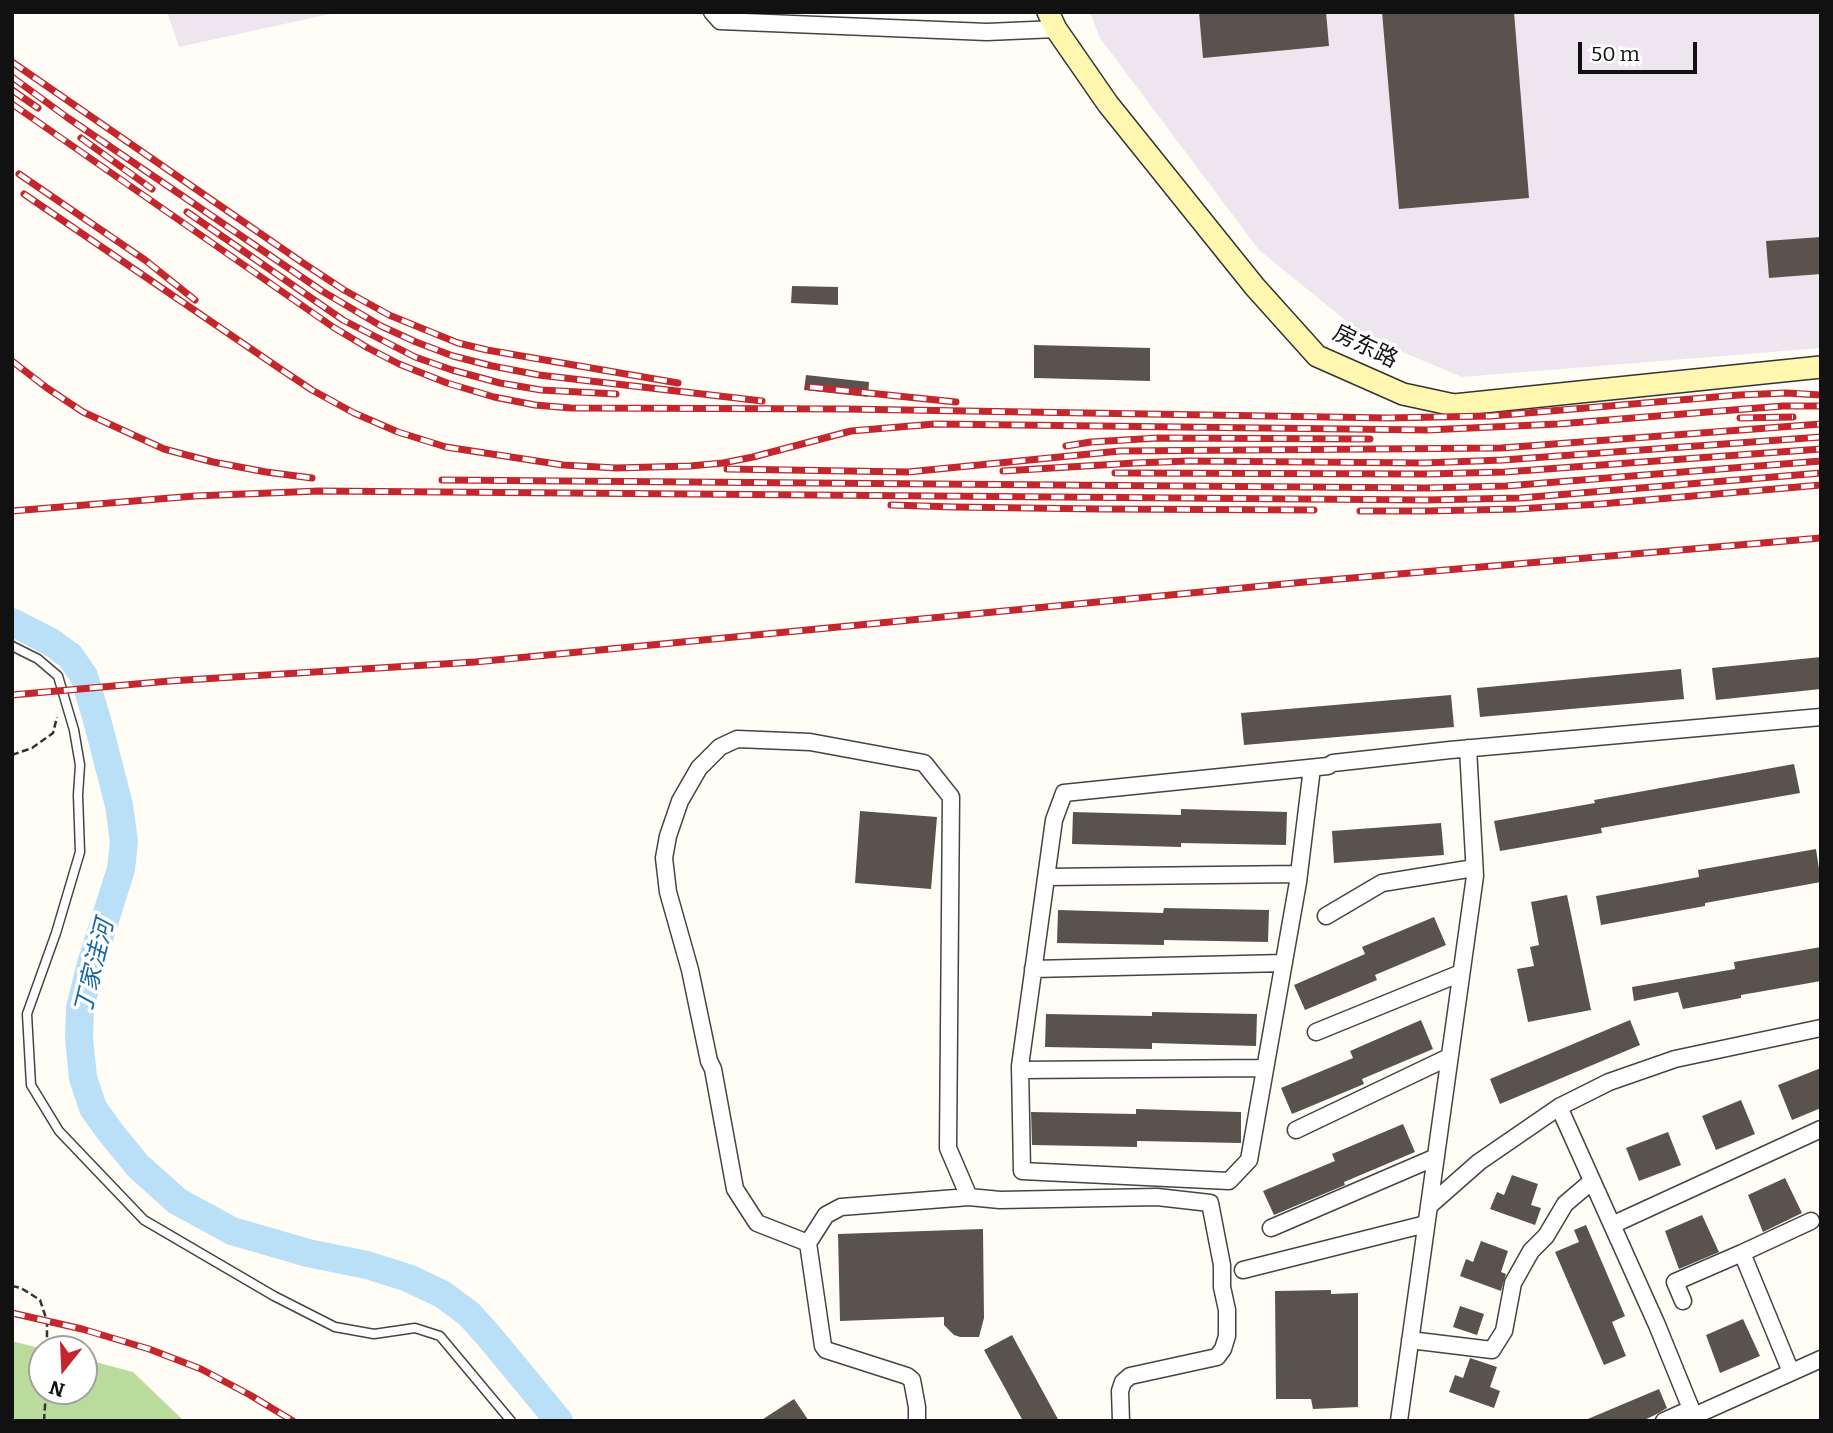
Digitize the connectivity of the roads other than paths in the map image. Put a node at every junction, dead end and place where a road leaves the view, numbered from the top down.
1 (712, 12) edge
2 (1052, 21) edge
3 (1821, 367) edge
4 (12, 646) edge
5 (1821, 717) edge
6 (1468, 748) junction
7 (1312, 768) junction
8 (1474, 868) junction
9 (1299, 874) junction
10 (1046, 877) junction
11 (1326, 916) dead end
12 (1284, 963) junction
13 (1033, 969) junction
14 (1461, 973) junction
15 (1821, 1028) edge
16 (1316, 1032) dead end
17 (1449, 1057) junction
18 (1265, 1068) junction
19 (1020, 1070) junction
20 (1559, 1107) junction
21 (1821, 1129) edge
22 (1296, 1130) dead end
23 (1436, 1157) junction
24 (1592, 1181) junction
25 (969, 1197) junction
26 (1429, 1206) junction
27 (1811, 1222) dead end
28 (1426, 1224) junction
29 (1612, 1225) junction
30 (1272, 1228) dead end
31 (808, 1243) junction
32 (1742, 1253) junction
33 (1243, 1270) dead end
34 (1683, 1301) dead end
35 (1410, 1340) junction
36 (1821, 1359) edge
37 (1791, 1373) junction
38 (1694, 1415) edge
39 (511, 1421) edge
40 (917, 1421) edge
41 (1121, 1421) edge
42 (1399, 1421) edge
43 (1664, 1421) edge

1 - 2 street
2 - 3 main road, 房东路
4 - 39 lane
5 - 6 street
6 - 7 street
6 - 8 street
7 - 9 street
7 - 10 street
8 - 11 street
8 - 14 street
9 - 10 street
9 - 12 street
10 - 13 street
12 - 13 street
12 - 18 street
13 - 19 street
14 - 16 street
14 - 17 street
15 - 20 street
17 - 22 street
17 - 23 street
18 - 19 street
18 - 19 street
20 - 24 street
20 - 26 street
21 - 29 street
23 - 26 street
23 - 30 street
24 - 29 street
24 - 35 street
25 - 31 street
25 - 31 street
25 - 41 street
26 - 28 street
27 - 32 street
28 - 33 street
28 - 35 street
29 - 38 street
31 - 40 street
32 - 34 street
32 - 37 street
35 - 42 street
36 - 37 street
37 - 38 street
38 - 43 street

